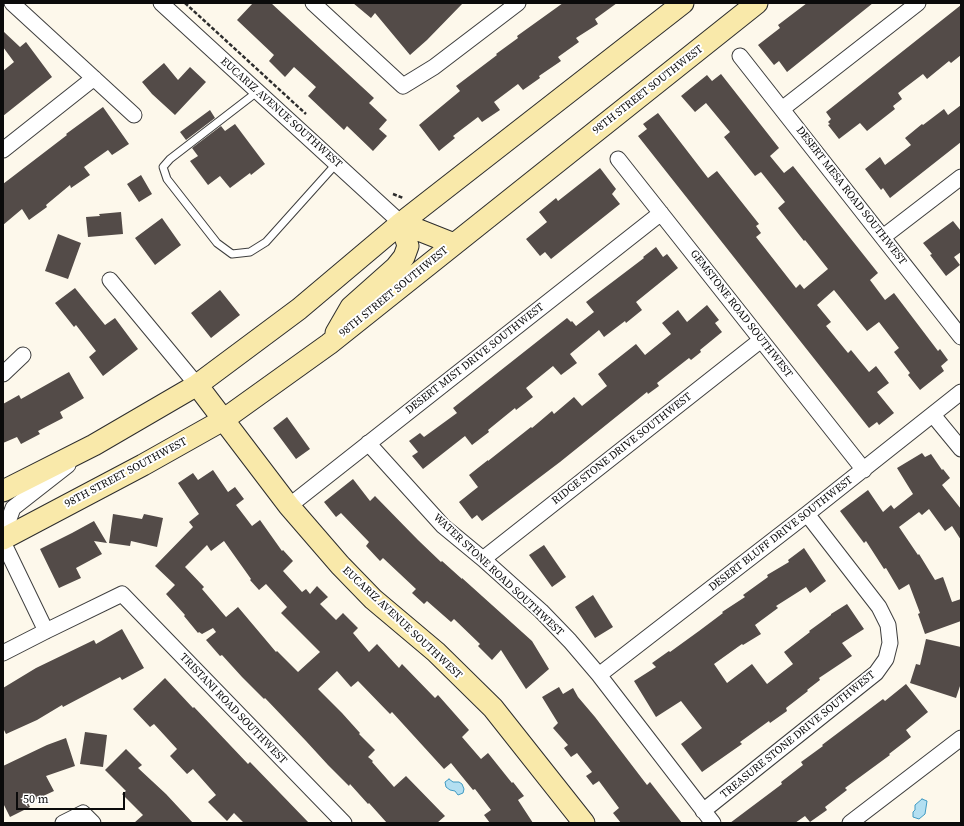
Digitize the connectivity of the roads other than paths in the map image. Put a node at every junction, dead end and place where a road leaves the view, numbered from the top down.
1 (12, 3) edge
2 (161, 3) edge
3 (313, 3) edge
4 (518, 3) edge
5 (683, 3) edge
6 (757, 3) edge
7 (918, 3) edge
8 (740, 56) dead end
9 (94, 78) junction
10 (257, 92) junction
11 (782, 109) junction
12 (134, 115) dead end
13 (3, 150) edge
14 (618, 159) dead end
15 (336, 164) junction
16 (961, 177) edge
17 (660, 213) junction
18 (401, 223) junction
19 (883, 237) junction
20 (454, 244) junction
21 (110, 280) dead end
22 (961, 337) edge
23 (761, 340) junction
24 (329, 344) junction
25 (23, 355) dead end
26 (3, 374) edge
27 (197, 385) junction
28 (961, 392) edge
29 (933, 415) junction
30 (223, 420) junction
31 (368, 444) junction
32 (94, 445) junction
33 (961, 449) edge
34 (864, 470) junction
35 (3, 491) edge
36 (289, 506) junction
37 (807, 514) junction
38 (3, 539) edge
39 (483, 559) junction
40 (46, 631) junction
41 (3, 653) edge
42 (599, 675) junction
43 (961, 738) edge
44 (703, 811) junction
45 (63, 823) edge
46 (93, 823) edge
47 (344, 823) edge
48 (584, 823) edge
49 (713, 823) edge
50 (850, 823) edge

1 - 9 street
2 - 10 street, EUCARIZ AVENUE SOUTHWEST
3 - 4 street
5 - 18 main road
6 - 20 main road, 98TH STREET SOUTHWEST
7 - 11 street
8 - 11 street, DESERT MESA ROAD SOUTHWEST
9 - 12 street
9 - 13 street
10 - 15 street, EUCARIZ AVENUE SOUTHWEST
10 - 15 lane
11 - 19 street, DESERT MESA ROAD SOUTHWEST
14 - 17 street, GEMSTONE ROAD SOUTHWEST
15 - 18 street, EUCARIZ AVENUE SOUTHWEST
16 - 19 street
17 - 23 street, GEMSTONE ROAD SOUTHWEST
17 - 31 street, DESERT MIST DRIVE SOUTHWEST
18 - 20 main road
18 - 24 main road
18 - 27 main road
19 - 22 street, DESERT MESA ROAD SOUTHWEST
20 - 24 main road, 98TH STREET SOUTHWEST
21 - 27 street
23 - 34 street, GEMSTONE ROAD SOUTHWEST
23 - 39 street, RIDGE STONE DRIVE SOUTHWEST
24 - 30 main road, 98TH STREET SOUTHWEST
25 - 26 street
27 - 30 main road, EUCARIZ AVENUE SOUTHWEST
27 - 32 main road
28 - 29 street, DESERT BLUFF DRIVE SOUTHWEST
29 - 33 street
29 - 34 street, DESERT BLUFF DRIVE SOUTHWEST
30 - 36 main road, EUCARIZ AVENUE SOUTHWEST
30 - 38 main road, 98TH STREET SOUTHWEST
31 - 36 street, DESERT MIST DRIVE SOUTHWEST
31 - 39 street, WATER STONE ROAD SOUTHWEST
32 - 35 main road
32 - 38 street
34 - 37 street, DESERT BLUFF DRIVE SOUTHWEST
36 - 48 main road, EUCARIZ AVENUE SOUTHWEST
37 - 42 street, DESERT BLUFF DRIVE SOUTHWEST
37 - 44 street, TREASURE STONE DRIVE SOUTHWEST
38 - 40 street
39 - 42 street, WATER STONE ROAD SOUTHWEST
40 - 41 street
40 - 47 street, TRISTANI ROAD SOUTHWEST
42 - 44 street, WATER STONE ROAD SOUTHWEST
43 - 50 street
44 - 49 street, WATER STONE ROAD SOUTHWEST
45 - 46 street

